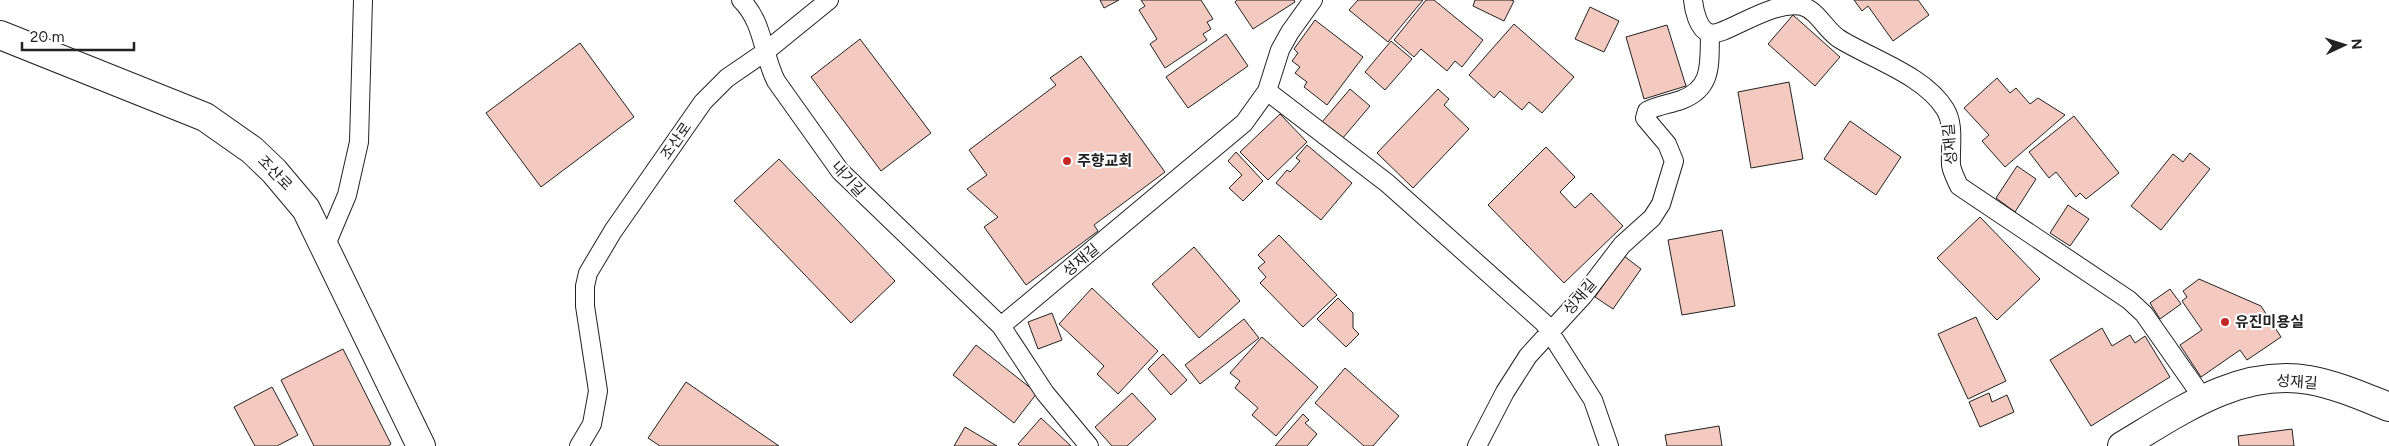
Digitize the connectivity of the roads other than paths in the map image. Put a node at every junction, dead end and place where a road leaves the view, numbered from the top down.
1 (363, 0) edge
2 (741, 0) edge
3 (829, 0) edge
4 (1313, 0) edge
5 (1693, 0) edge
6 (1710, 33) junction
7 (0, 35) edge
8 (765, 52) junction
9 (1267, 91) junction
10 (325, 247) junction
11 (1001, 326) junction
12 (1549, 331) junction
13 (2202, 398) junction
14 (2389, 407) edge
15 (420, 446) edge
16 (579, 446) edge
17 (1089, 446) edge
18 (1477, 446) edge
19 (1609, 446) edge
20 (2122, 446) edge

1 - 10 lane
2 - 8 lane, 내기길
3 - 8 lane
4 - 9 lane, 성재길
5 - 6 lane
6 - 12 lane, 성재길
6 - 13 lane, 성재길
7 - 10 street, 조산로
8 - 11 lane, 내기길
8 - 16 lane, 조산로
9 - 11 lane, 성재길
9 - 12 lane
10 - 15 street, 조산로
11 - 17 lane
12 - 18 lane
12 - 19 lane
13 - 14 street, 성재길
13 - 20 street, 성재길

